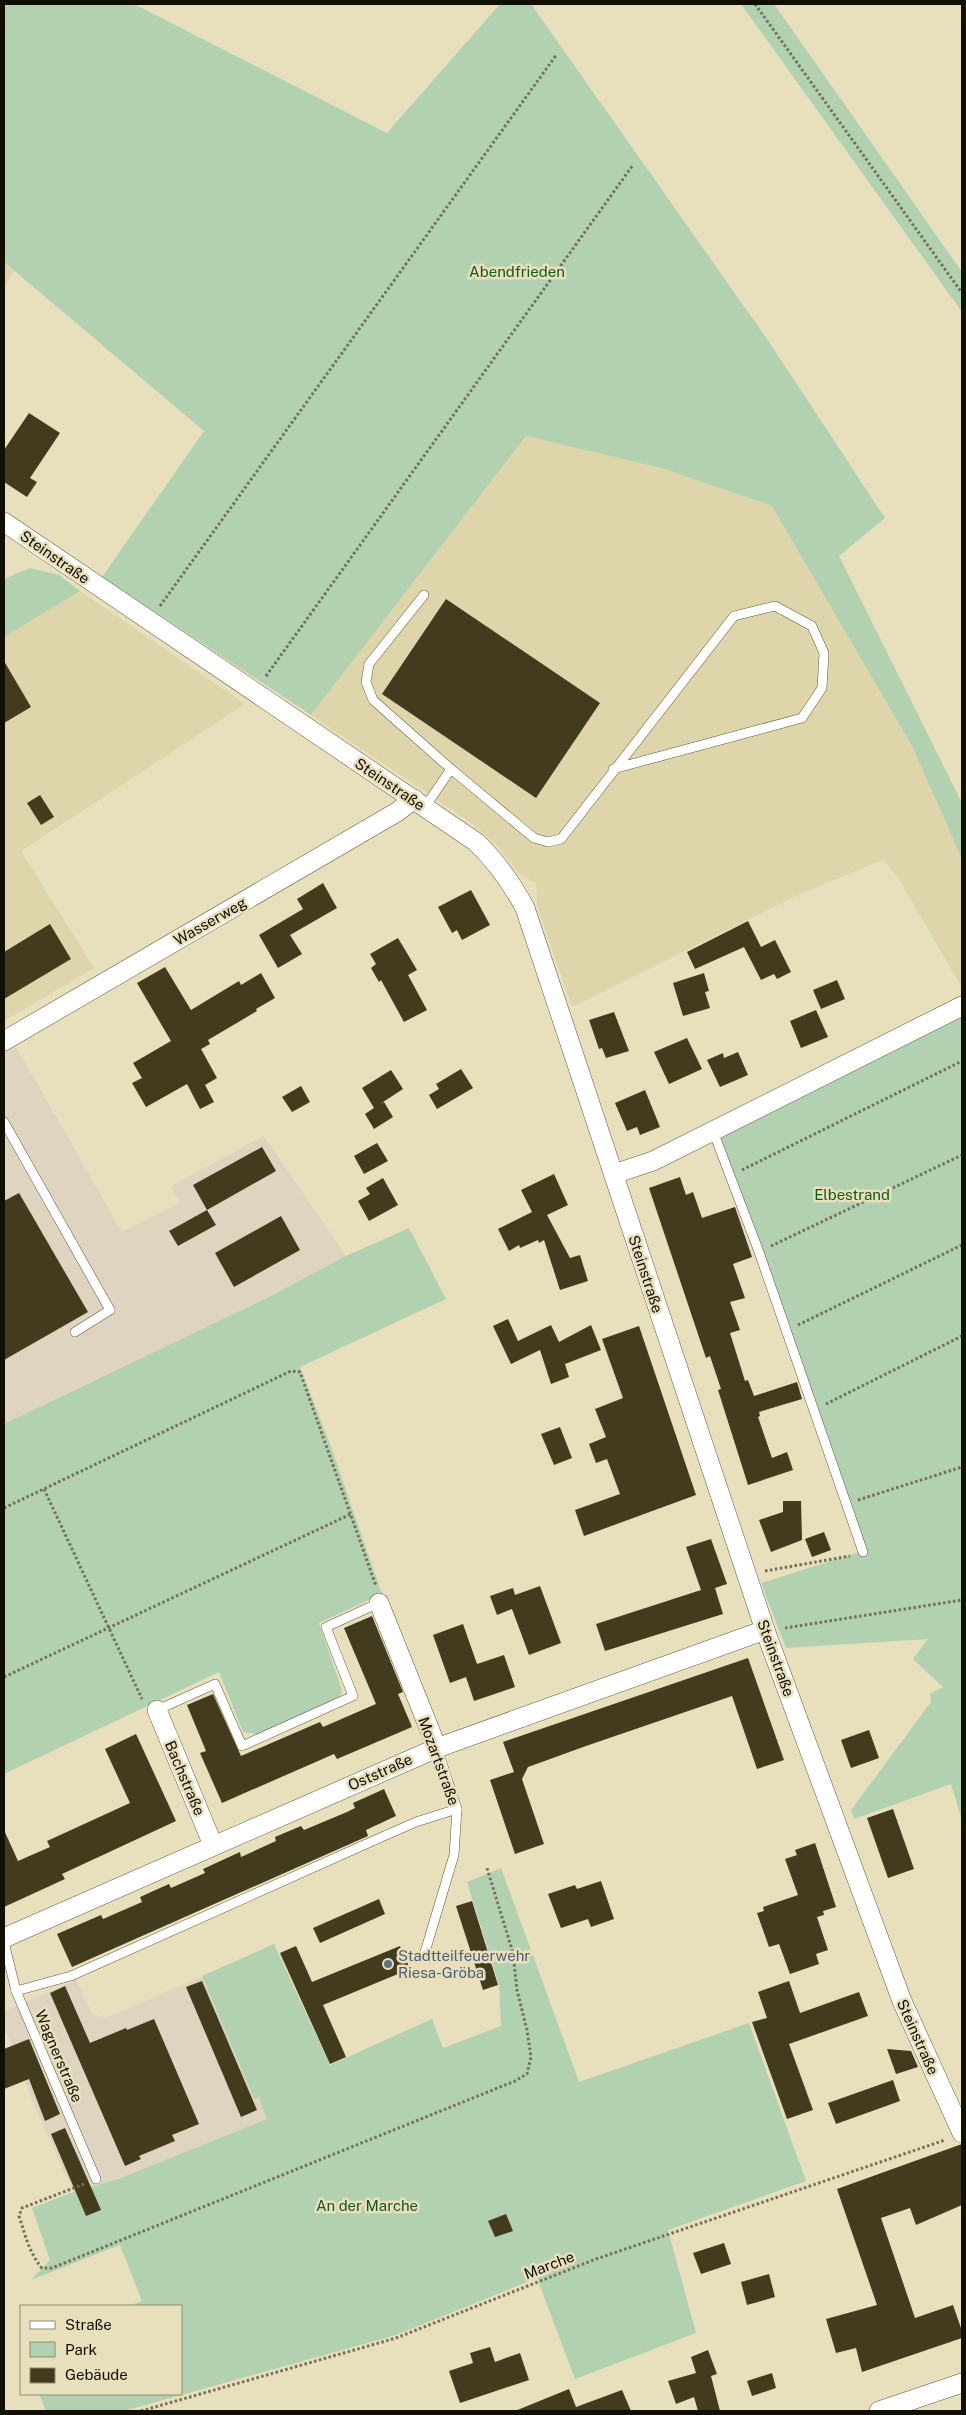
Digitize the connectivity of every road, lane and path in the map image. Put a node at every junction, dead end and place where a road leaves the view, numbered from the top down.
1 (755, 4) edge
2 (557, 54) dead end
3 (633, 165) dead end
4 (962, 292) edge
5 (4, 522) edge
6 (424, 595) dead end
7 (149, 622) junction
8 (254, 692) junction
9 (451, 769) junction
10 (613, 769) junction
11 (420, 803) junction
12 (962, 1006) edge
13 (4, 1041) edge
14 (962, 1061) edge
15 (4, 1122) edge
16 (713, 1131) junction
17 (962, 1154) edge
18 (614, 1174) junction
19 (731, 1178) junction
20 (962, 1245) edge
21 (759, 1252) junction
22 (786, 1331) junction
23 (75, 1332) dead end
24 (962, 1336) edge
25 (814, 1410) junction
26 (962, 1467) edge
27 (44, 1489) junction
28 (846, 1504) junction
29 (4, 1508) edge
30 (351, 1514) junction
31 (862, 1552) joint
32 (747, 1574) junction
33 (962, 1600) edge
34 (379, 1603) junction
35 (110, 1627) junction
36 (766, 1630) junction
37 (4, 1677) edge
38 (157, 1710) junction
39 (437, 1748) junction
40 (457, 1809) junction
41 (213, 1845) junction
42 (487, 1868) dead end
43 (4, 1938) edge
44 (4, 1942) edge
45 (425, 1952) dead end
46 (16, 1992) junction
47 (958, 2135) edge
48 (96, 2179) joint
49 (962, 2383) edge
50 (141, 2411) edge
51 (880, 2411) edge

1 - 4 path
2 - 7 path
3 - 8 path
5 - 7 street, Steinstraße
6 - 9 lane
7 - 8 street, Steinstraße
8 - 11 street, Steinstraße
9 - 10 lane
9 - 11 lane
10 - 10 lane
11 - 13 street, Wasserweg
11 - 18 street, Steinstraße
12 - 16 street
14 - 19 path
15 - 23 lane
16 - 18 street
16 - 19 lane
17 - 21 path
18 - 32 street, Steinstraße
19 - 21 lane
20 - 22 path
21 - 22 lane
22 - 25 lane
24 - 25 path
25 - 28 lane
26 - 28 path
27 - 29 path
27 - 30 path
27 - 35 path
28 - 31 lane
30 - 34 path
30 - 35 path
31 - 32 path
32 - 36 street, Steinstraße
33 - 36 path
34 - 38 lane
34 - 39 street, Mozartstraße
35 - 37 path
35 - 38 path
36 - 39 street, Oststraße
36 - 47 street, Steinstraße
38 - 41 street, Bachstraße
39 - 40 lane, Mozartstraße
39 - 41 street, Oststraße
40 - 45 lane, Mozartstraße
40 - 46 lane
41 - 43 street, Oststraße
42 - 48 path
44 - 46 lane, Wagnerstraße
46 - 48 lane, Wagnerstraße
47 - 50 path, Marche
49 - 51 street

